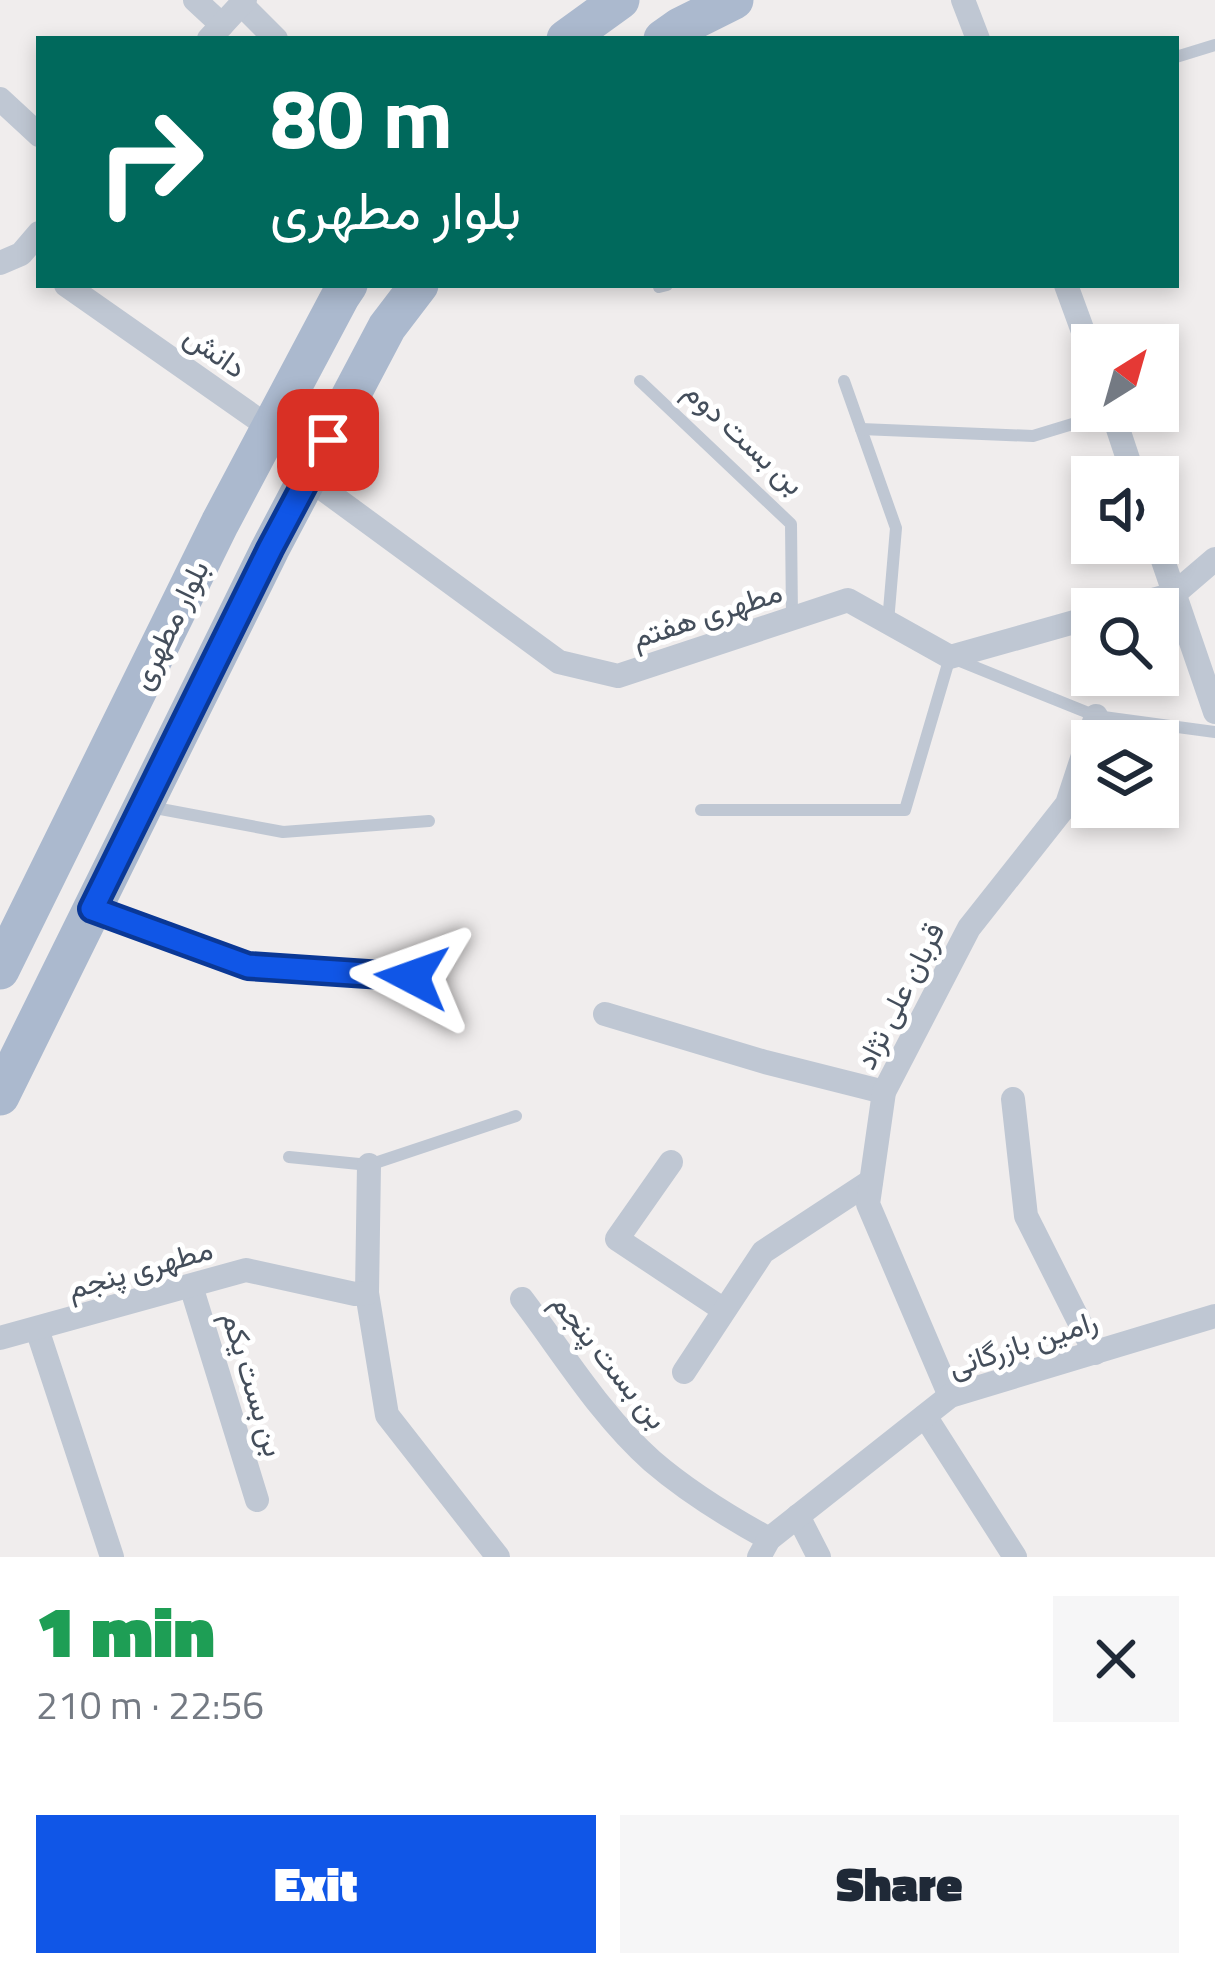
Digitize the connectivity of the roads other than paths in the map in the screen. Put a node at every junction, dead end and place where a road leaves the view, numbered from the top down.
1 (195, 0) edge
2 (620, 0) edge
3 (734, 0) edge
4 (964, 0) edge
5 (243, 2) edge
6 (216, 32) edge
7 (273, 36) edge
8 (570, 36) edge
9 (667, 36) edge
10 (976, 36) edge
11 (1215, 45) edge
12 (1179, 56) edge
13 (0, 99) edge
14 (36, 132) edge
15 (70, 288) edge
16 (347, 288) edge
17 (417, 288) edge
18 (1067, 288) edge
19 (1080, 324) edge
20 (640, 381) dead end
21 (844, 381) dead end
22 (1071, 424) edge
23 (270, 428) junction
24 (861, 429) junction
25 (308, 478) junction
26 (1215, 559) edge
27 (1179, 590) edge
28 (1179, 608) edge
29 (792, 618) junction
30 (888, 623) junction
31 (1071, 623) edge
32 (950, 657) junction
33 (1215, 712) edge
34 (1096, 716) junction
35 (1215, 733) edge
36 (143, 806) junction
37 (701, 810) dead end
38 (429, 821) dead end
39 (92, 909) junction
40 (10, 922) edge
41 (0, 970) edge
42 (412, 977) dead end
43 (605, 1014) dead end
44 (884, 1091) junction
45 (0, 1096) edge
46 (1013, 1099) dead end
47 (516, 1116) dead end
48 (289, 1157) dead end
49 (671, 1162) dead end
50 (369, 1165) junction
51 (871, 1181) junction
52 (191, 1286) junction
53 (367, 1293) junction
54 (522, 1299) dead end
55 (724, 1310) junction
56 (1215, 1316) edge
57 (37, 1329) junction
58 (0, 1338) edge
59 (1095, 1352) junction
60 (684, 1372) dead end
61 (950, 1396) junction
62 (925, 1416) junction
63 (257, 1500) dead end
64 (798, 1516) junction
65 (764, 1548) edge
66 (112, 1557) edge
67 (497, 1557) edge
68 (820, 1557) edge
69 (1015, 1557) edge

1 - 6 street
2 - 8 main road
3 - 9 main road
4 - 10 street
5 - 6 street
5 - 7 street
11 - 12 lane
13 - 14 street
15 - 23 street, دانش
16 - 23 main road, بلوار مطهری
17 - 25 main road, بلوار مطهری
18 - 19 street
20 - 29 lane, بن بست دوم
21 - 24 lane
22 - 24 lane
23 - 40 main road, بلوار مطهری
24 - 30 lane
25 - 29 street, مطهری هفتم
25 - 36 main road, بلوار مطهری
26 - 27 street
28 - 33 street
29 - 30 street, مطهری هفتم
30 - 32 street, مطهری هفتم
31 - 32 street
32 - 34 lane
32 - 37 lane
34 - 35 lane
34 - 44 street, قربان علی نژاد
36 - 38 lane
36 - 39 main road, بلوار مطهری
39 - 42 street
39 - 45 main road, بلوار مطهری
40 - 41 main road, بلوار مطهری
43 - 44 street
44 - 51 street, قربان علی نژاد
46 - 59 street
47 - 50 lane
48 - 50 lane
49 - 55 street
50 - 53 street
51 - 55 street
51 - 61 street, قربان علی نژاد
52 - 53 street, مطهری پنجم
52 - 57 street, مطهری پنجم
52 - 63 street, بن بست یکم
53 - 67 street
54 - 65 street, بن بست پنجم
55 - 60 street
56 - 59 street, رامین بازرگانی
57 - 58 street, مطهری پنجم
57 - 66 street
59 - 61 street, رامین بازرگانی
61 - 62 street, رامین بازرگانی
62 - 64 street, رامین بازرگانی
62 - 69 street
64 - 65 street, رامین بازرگانی
64 - 68 street

